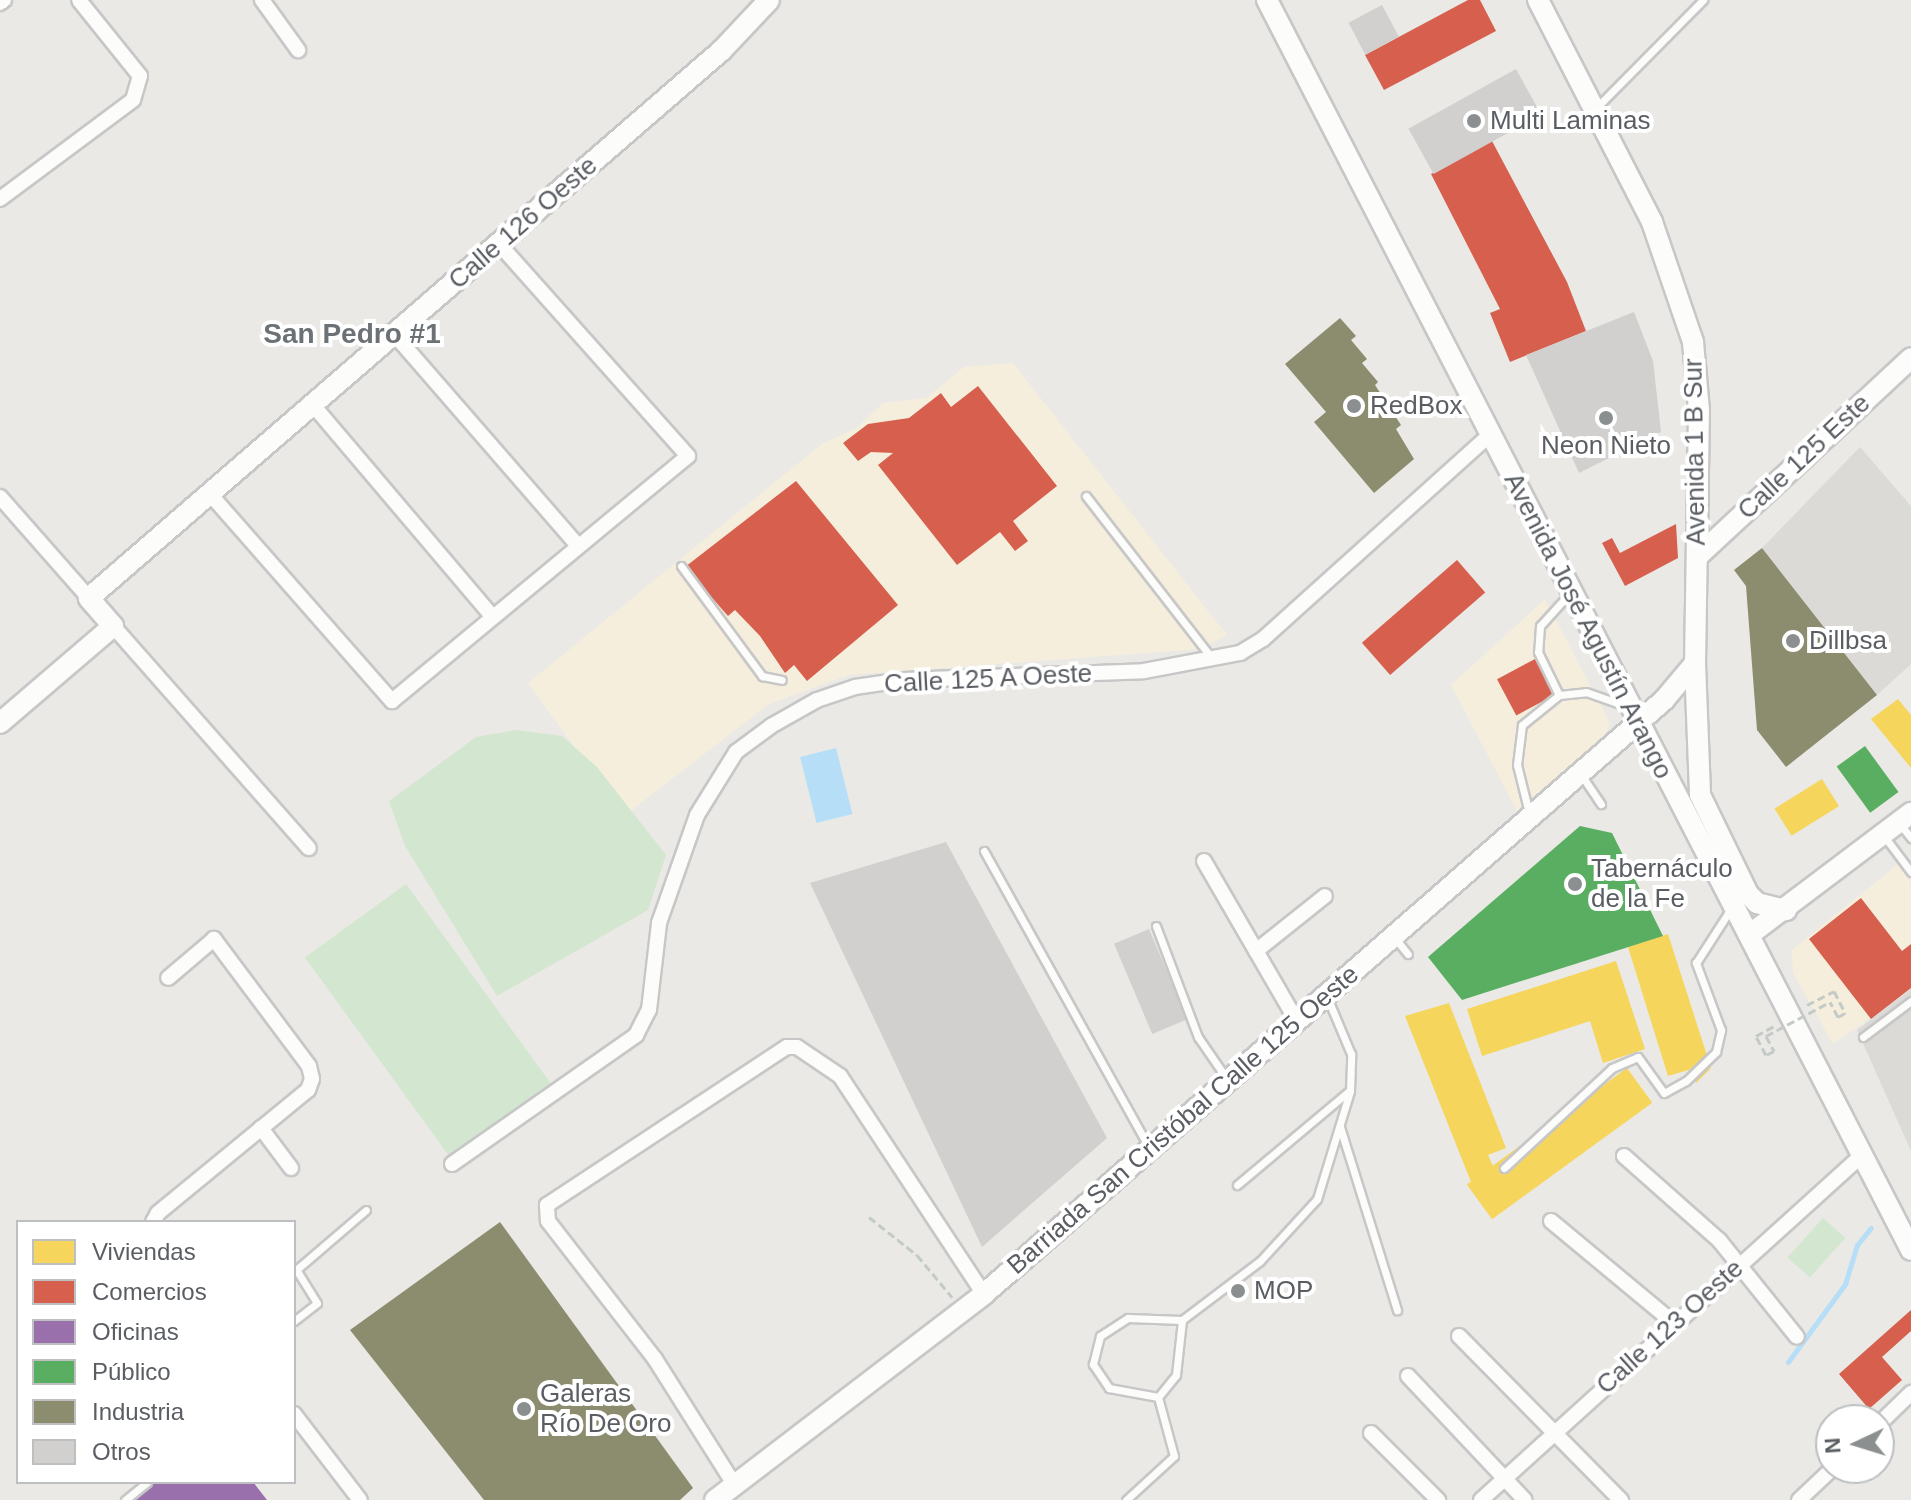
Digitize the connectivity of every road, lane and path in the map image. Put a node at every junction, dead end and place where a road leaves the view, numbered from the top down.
1 (79, 0) edge
2 (262, 0) edge
3 (769, 0) edge
4 (1267, 0) edge
5 (1538, 0) edge
6 (1703, 0) edge
7 (298, 50) dead end
8 (1596, 108) junction
9 (0, 199) edge
10 (499, 244) junction
11 (394, 334) junction
12 (1911, 358) edge
13 (313, 405) junction
14 (1491, 434) junction
15 (1698, 492) junction
16 (210, 494) junction
17 (1086, 496) dead end
18 (0, 497) edge
19 (1736, 521) junction
20 (578, 546) junction
21 (1697, 557) junction
22 (681, 566) dead end
23 (1570, 592) junction
24 (89, 598) junction
25 (493, 617) junction
26 (113, 626) junction
27 (1214, 662) junction
28 (1695, 663) junction
29 (782, 680) dead end
30 (1559, 695) junction
31 (1633, 715) junction
32 (0, 723) edge
33 (1581, 773) junction
34 (1601, 804) dead end
35 (1530, 817) junction
36 (1902, 828) edge
37 (309, 848) dead end
38 (984, 851) dead end
39 (1204, 861) dead end
40 (1911, 872) edge
41 (1325, 896) dead end
42 (1733, 905) junction
43 (1786, 910) junction
44 (1156, 926) dead end
45 (1749, 935) junction
46 (1393, 936) junction
47 (1256, 951) junction
48 (1408, 954) dead end
49 (168, 978) dead end
50 (1325, 995) junction
51 (1911, 1001) edge
52 (1811, 1003) dead end
53 (1296, 1020) junction
54 (1773, 1026) dead end
55 (1863, 1037) dead end
56 (1228, 1081) junction
57 (1350, 1091) junction
58 (1339, 1125) junction
59 (261, 1128) junction
60 (1150, 1149) junction
61 (1624, 1156) dead end
62 (1861, 1156) junction
63 (452, 1164) dead end
64 (291, 1168) dead end
65 (1504, 1168) dead end
66 (1237, 1185) dead end
67 (366, 1210) dead end
68 (869, 1217) dead end
69 (154, 1220) edge
70 (1551, 1221) dead end
71 (1911, 1250) edge
72 (1740, 1265) junction
73 (296, 1270) edge
74 (296, 1270) edge
75 (984, 1294) junction
76 (963, 1310) junction
77 (1397, 1310) dead end
78 (296, 1319) edge
79 (1182, 1320) junction
80 (1675, 1324) junction
81 (1459, 1336) dead end
82 (1797, 1337) dead end
83 (1408, 1376) dead end
84 (1911, 1393) edge
85 (1158, 1397) junction
86 (1895, 1408) edge
87 (296, 1417) edge
88 (1555, 1431) junction
89 (1371, 1433) dead end
90 (1505, 1478) junction
91 (145, 1484) edge
92 (734, 1484) junction
93 (125, 1500) edge
94 (360, 1500) edge
95 (715, 1500) edge
96 (1126, 1500) edge
97 (1438, 1500) edge
98 (1481, 1500) edge
99 (1525, 1500) edge
100 (1621, 1500) edge

1 - 9 street
2 - 7 street
3 - 10 street, Calle 126 Oeste
4 - 14 street, Avenida José Agustín Arango
5 - 8 street, Avenida 1 B Sur
6 - 8 lane
8 - 15 street, Avenida 1 B Sur
10 - 11 street, Calle 126 Oeste
10 - 20 street
11 - 13 street, Calle 126 Oeste
11 - 20 street
12 - 19 street, Calle 125 Este
13 - 16 street, Calle 126 Oeste
13 - 25 street
14 - 23 street, Avenida José Agustín Arango
14 - 27 street, Calle 125 A Oeste
15 - 19 street
15 - 21 street, Avenida 1 B Sur
16 - 24 street, Calle 126 Oeste
16 - 25 street
17 - 27 lane
18 - 24 street
19 - 21 street, Calle 125 Este
20 - 25 street
21 - 28 street, Avenida 1 B Sur
22 - 29 lane
23 - 30 lane
23 - 31 street, Avenida José Agustín Arango
24 - 26 street
26 - 32 street
26 - 37 street
27 - 63 street, Calle 125 A Oeste
28 - 31 street
28 - 43 street, Avenida 1 B Sur
30 - 31 lane
30 - 35 lane
31 - 33 street, Barriada San Cristóbal Calle 125 Oeste
31 - 42 street, Avenida José Agustín Arango
33 - 34 lane
33 - 35 street, Barriada San Cristóbal Calle 125 Oeste
35 - 46 street, Barriada San Cristóbal Calle 125 Oeste
36 - 40 lane
36 - 43 street
38 - 60 lane
39 - 47 street
41 - 47 street
42 - 45 street, Avenida José Agustín Arango
42 - 65 lane
43 - 45 street
44 - 56 lane
45 - 62 street, Avenida José Agustín Arango
46 - 48 lane
46 - 50 street, Barriada San Cristóbal Calle 125 Oeste
47 - 53 street
49 - 59 street
50 - 53 street, Barriada San Cristóbal Calle 125 Oeste
50 - 57 lane
51 - 55 lane
52 - 54 path, bridge
53 - 56 street, Barriada San Cristóbal Calle 125 Oeste
56 - 60 street, Barriada San Cristóbal Calle 125 Oeste
57 - 58 lane
57 - 66 lane
58 - 77 lane
58 - 79 lane
59 - 64 street
59 - 69 street
60 - 75 street, Barriada San Cristóbal Calle 125 Oeste
61 - 72 street
62 - 71 street, Avenida José Agustín Arango
62 - 72 street, Calle 123 Oeste
67 - 74 lane
68 - 76 path
70 - 80 street
72 - 80 street, Calle 123 Oeste
72 - 82 street
73 - 78 lane
75 - 76 street, Barriada San Cristóbal Calle 125 Oeste
75 - 92 street
76 - 92 street, Barriada San Cristóbal Calle 125 Oeste
79 - 85 lane
79 - 85 lane
80 - 88 street, Calle 123 Oeste
81 - 88 street
83 - 90 street
84 - 86 street
85 - 96 lane
87 - 94 street
88 - 90 street, Calle 123 Oeste
88 - 100 street
89 - 97 street
90 - 98 street, Calle 123 Oeste
90 - 99 street
91 - 93 lane
92 - 95 street, Barriada San Cristóbal Calle 125 Oeste

